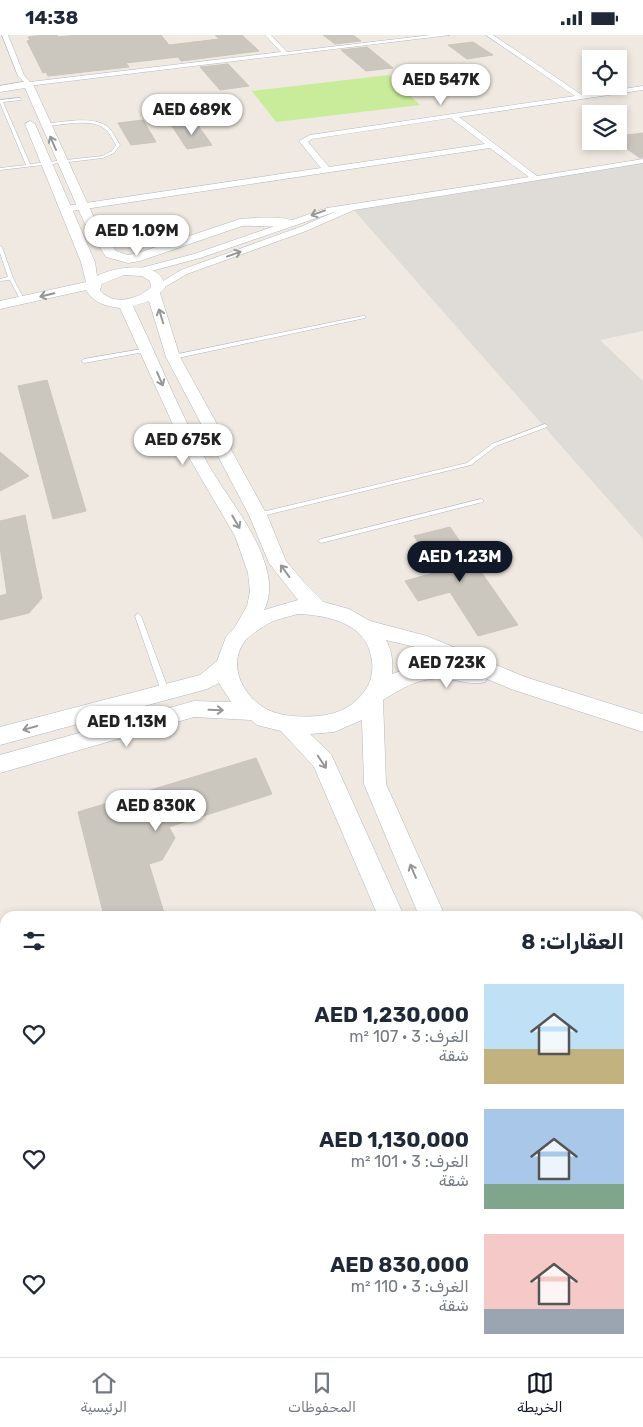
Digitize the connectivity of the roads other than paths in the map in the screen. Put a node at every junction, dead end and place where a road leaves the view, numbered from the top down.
1 (5, 35) edge
2 (268, 35) edge
3 (446, 35) edge
4 (489, 35) edge
5 (286, 54) junction
6 (0, 83) edge
7 (22, 84) junction
8 (643, 88) edge
9 (0, 89) edge
10 (581, 97) junction
11 (0, 101) edge
12 (24, 108) junction
13 (453, 116) junction
14 (45, 125) junction
15 (492, 145) junction
16 (643, 161) edge
17 (62, 162) junction
18 (45, 163) junction
19 (28, 165) junction
20 (0, 169) edge
21 (327, 170) junction
22 (534, 179) junction
23 (83, 207) junction
24 (352, 207) junction
25 (65, 209) junction
26 (290, 223) junction
27 (304, 229) junction
28 (0, 247) edge
29 (1, 255) edge
30 (140, 271) junction
31 (11, 278) junction
32 (0, 280) edge
33 (94, 284) junction
34 (156, 291) junction
35 (101, 299) junction
36 (23, 301) junction
37 (125, 303) junction
38 (0, 305) edge
39 (0, 315) edge
40 (363, 317) dead end
41 (148, 350) junction
42 (173, 357) junction
43 (84, 361) dead end
44 (545, 426) dead end
45 (482, 501) dead end
46 (258, 515) junction
47 (321, 541) dead end
48 (317, 607) junction
49 (138, 616) dead end
50 (245, 627) junction
51 (364, 627) junction
52 (225, 666) junction
53 (518, 683) junction
54 (165, 691) junction
55 (373, 697) junction
56 (251, 712) junction
57 (643, 723) edge
58 (289, 726) junction
59 (0, 736) edge
60 (0, 764) edge
61 (389, 911) edge
62 (430, 911) edge

1 - 7 street
2 - 5 street
3 - 5 street
4 - 10 street
5 - 7 street
6 - 7 street
7 - 9 street
7 - 12 street
7 - 14 street
8 - 10 street
10 - 13 street
11 - 12 lane
11 - 19 lane
12 - 18 street
13 - 15 street
13 - 21 street
17 -> 14 street
14 - 17 lane
15 - 21 street
15 - 22 street
16 - 22 street
17 - 18 lane
17 - 23 street
18 - 19 lane
18 - 25 street
19 - 20 lane
21 - 23 street
22 - 24 street
23 - 25 street
23 - 26 street
24 -> 26 street
24 - 27 street
25 - 33 street
26 - 27 street
26 - 30 street
34 -> 27 street
28 - 29 lane
29 - 31 lane
30 - 33 street
30 - 34 street
31 - 32 lane
31 - 36 lane
33 - 35 street
33 -> 36 street
34 - 37 street
42 -> 34 street
35 - 37 street
35 - 39 street
36 - 38 street
37 - 41 street
40 - 42 lane
41 - 43 lane
41 -> 50 street
42 - 46 street
44 - 46 lane
45 - 47 lane
48 -> 46 street
48 - 50 street
48 - 51 street
49 - 54 lane
50 - 52 street
51 - 53 street
51 - 55 street
52 - 54 street
52 - 56 street
53 - 55 street
53 - 57 street
54 -> 59 street
55 - 58 street
62 -> 55 street
56 - 58 street
60 -> 56 street
58 -> 61 street

